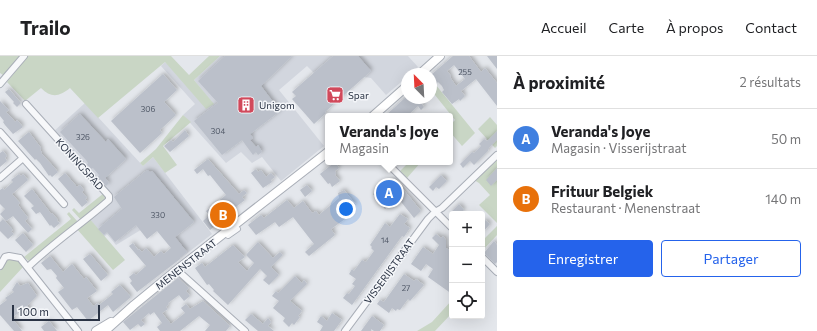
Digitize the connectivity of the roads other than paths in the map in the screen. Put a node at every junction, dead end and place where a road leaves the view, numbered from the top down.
1 (24, 56) edge
2 (440, 56) edge
3 (427, 68) edge
4 (1, 80) edge
5 (401, 91) edge
6 (26, 104) dead end
7 (376, 113) edge
8 (0, 132) edge
9 (325, 154) edge
10 (497, 155) edge
11 (23, 158) junction
12 (389, 165) edge
13 (0, 178) edge
14 (64, 204) dead end
15 (435, 212) junction
16 (449, 225) edge
17 (485, 260) edge
18 (0, 266) edge
19 (28, 267) junction
20 (177, 270) junction
21 (497, 272) edge
22 (120, 317) junction
23 (78, 331) edge
24 (96, 331) edge
25 (105, 331) edge
26 (245, 331) edge
27 (345, 331) edge

1 - 4 street
2 - 3 main road
5 - 7 main road
6 - 19 street, KONINGSPAD
8 - 11 street
9 - 20 main road, MENENSTRAAT
10 - 15 street, VISSERIJSTRAAT
11 - 13 street
11 - 14 street
12 - 15 street
15 - 16 street
15 - 27 street, VISSERIJSTRAAT
17 - 21 street
18 - 19 street
19 - 23 street
20 - 22 main road, MENENSTRAAT
20 - 26 street
22 - 24 main road, MENENSTRAAT
22 - 25 main road, MENENSTRAAT

